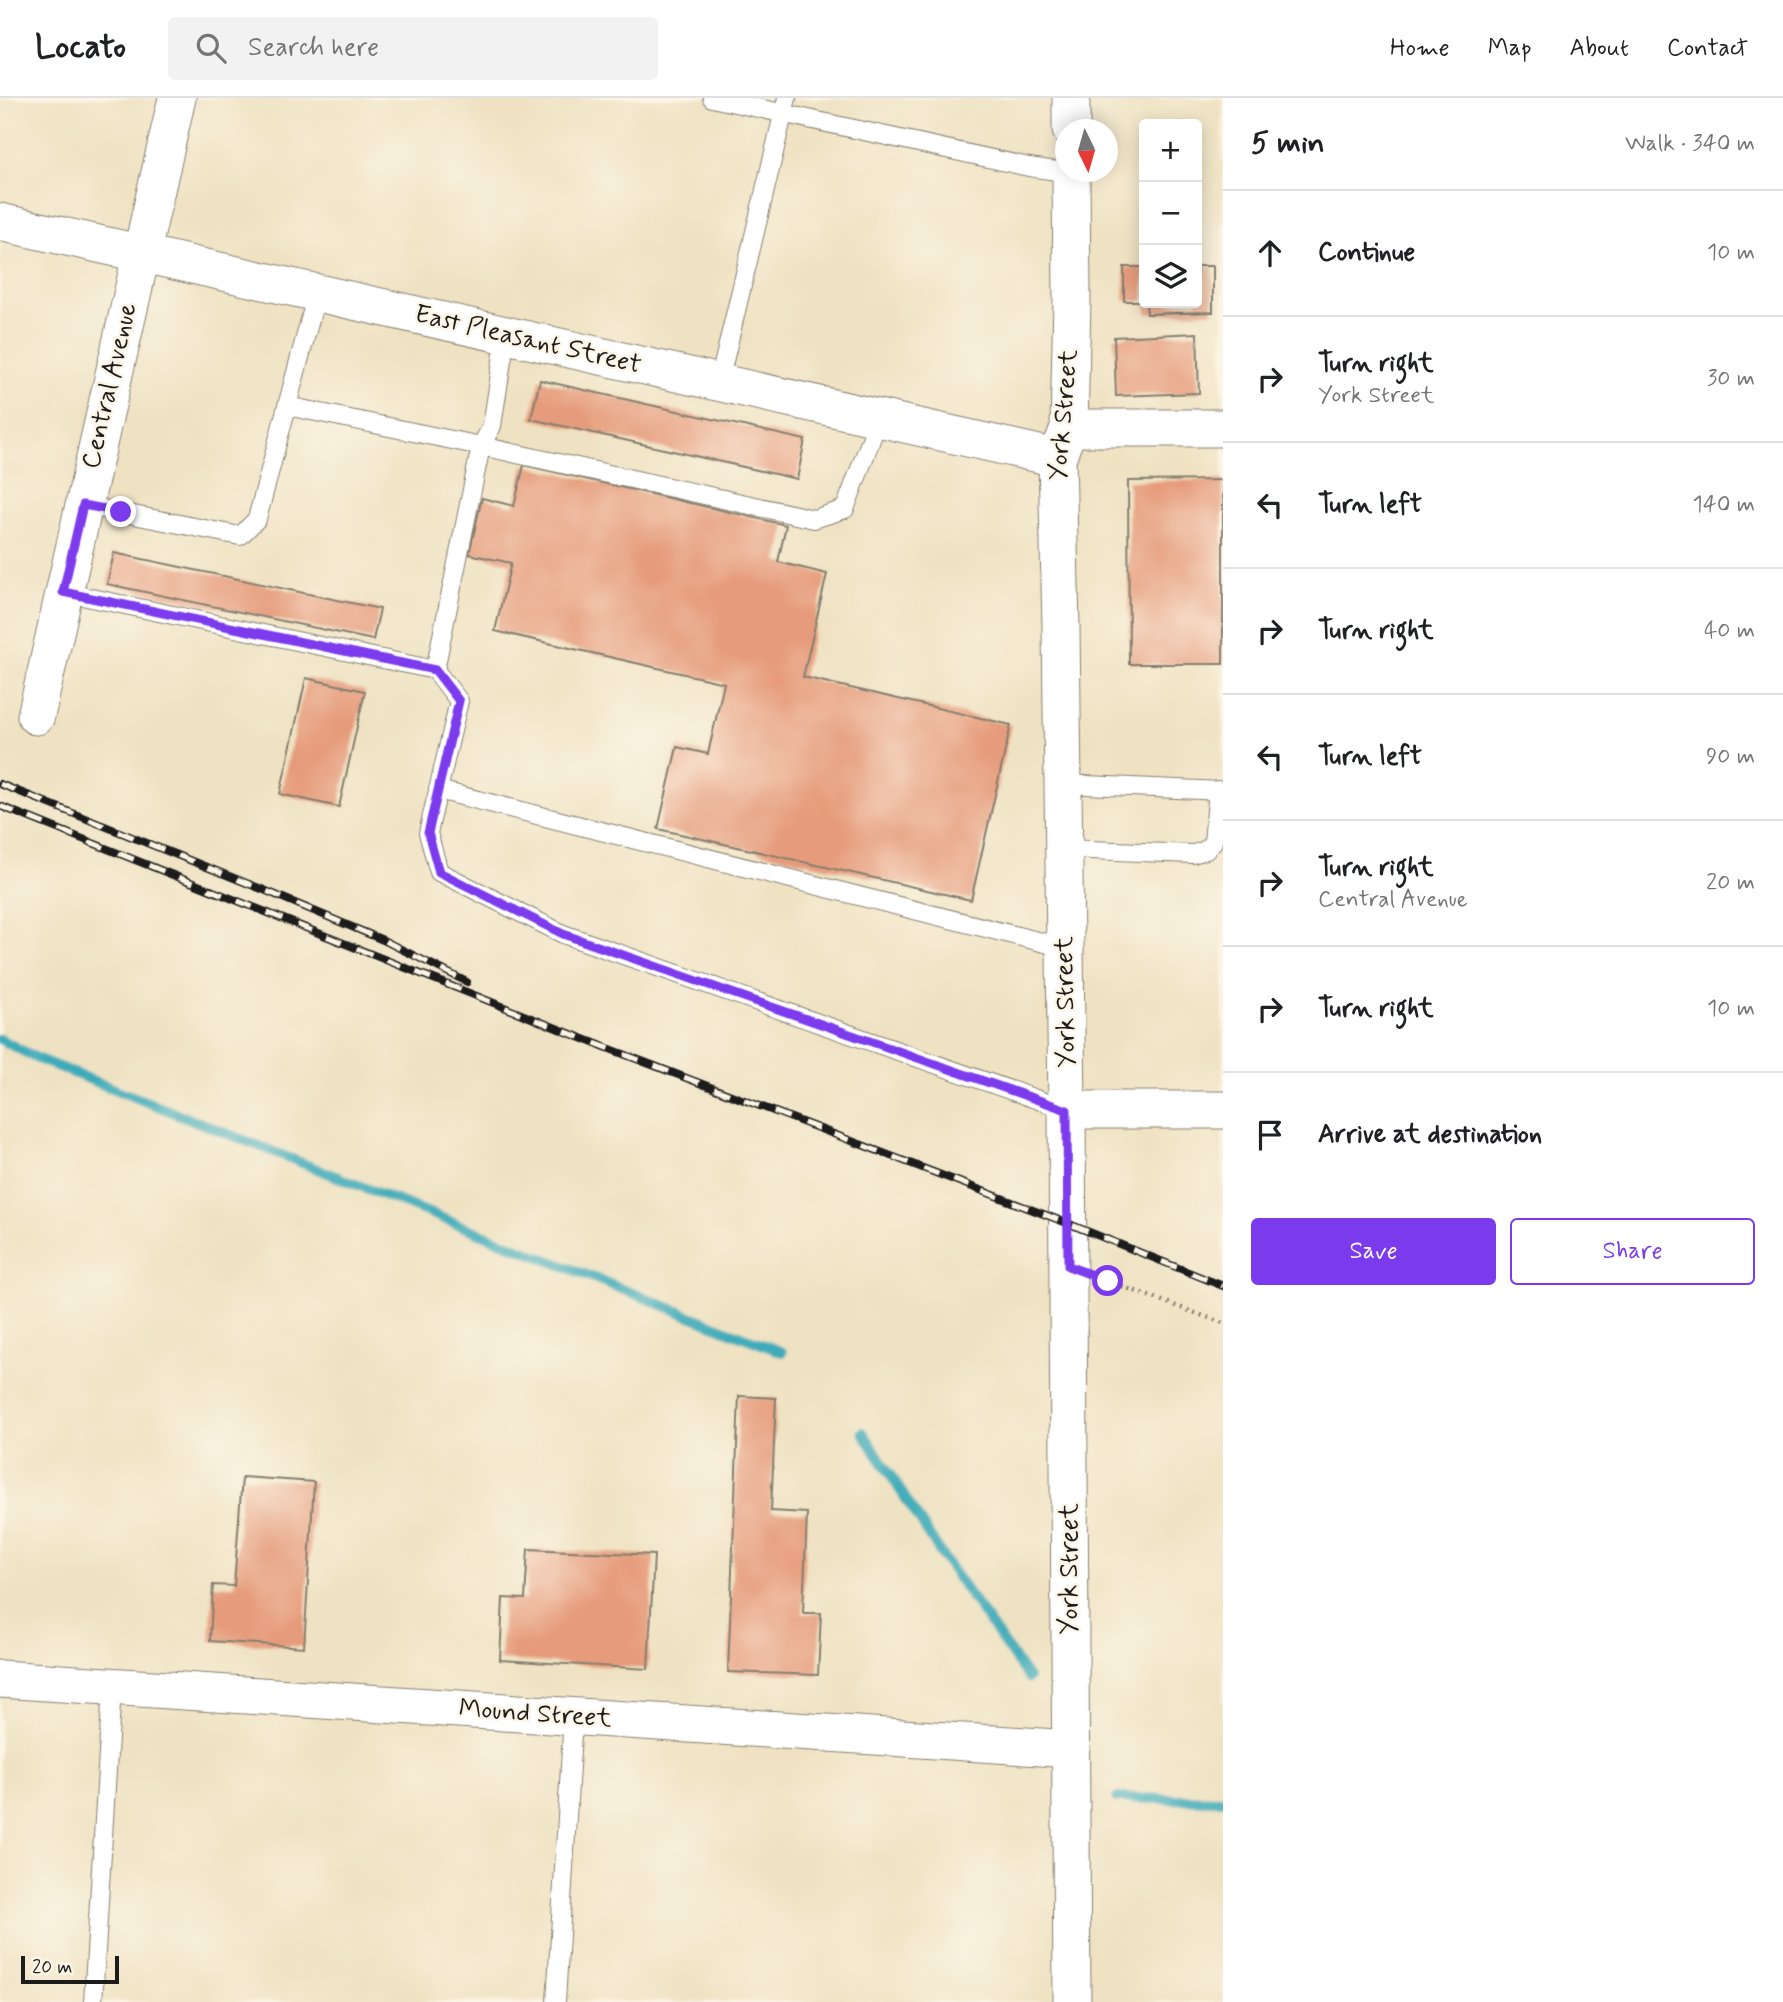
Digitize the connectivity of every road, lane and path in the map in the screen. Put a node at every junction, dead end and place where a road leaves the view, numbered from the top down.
1 (177, 98) edge
2 (712, 98) edge
3 (1071, 98) edge
4 (785, 106) edge
5 (1071, 119) edge
6 (1055, 170) edge
7 (1071, 182) edge
8 (0, 222) edge
9 (141, 253) junction
10 (317, 293) junction
11 (506, 335) junction
12 (719, 382) junction
13 (287, 406) junction
14 (879, 418) junction
15 (1223, 428) edge
16 (1063, 443) junction
17 (481, 446) junction
18 (83, 505) junction
19 (63, 592) junction
20 (435, 670) junction
21 (36, 716) dead end
22 (1063, 784) junction
23 (438, 790) junction
24 (1221, 790) edge
25 (1064, 849) junction
26 (1065, 948) junction
27 (1067, 1110) junction
28 (1223, 1110) edge
29 (1068, 1266) junction
30 (1223, 1323) edge
31 (0, 1679) edge
32 (112, 1687) junction
33 (573, 1716) junction
34 (1071, 1749) junction
35 (93, 2002) edge
36 (556, 2002) edge
37 (1072, 2002) edge

1 - 9 street, Central Avenue
2 - 4 lane
3 - 5 street
4 - 6 lane
4 - 12 lane
7 - 16 street, York Street
8 - 9 street, East Pleasant Street
9 - 10 street, East Pleasant Street
9 - 18 street, Central Avenue
10 - 11 street, East Pleasant Street
10 - 13 lane
11 - 12 street, East Pleasant Street
11 - 17 lane
12 - 14 street, East Pleasant Street
13 - 17 lane
13 - 18 lane
14 - 16 street, East Pleasant Street
14 - 17 lane
15 - 16 street, East Pleasant Street
16 - 22 street, York Street
17 - 20 lane
18 - 19 street, Central Avenue
19 - 20 lane
19 - 21 street, Central Avenue
20 - 23 lane
22 - 24 lane
22 - 25 street, York Street
23 - 26 lane
23 - 27 lane
24 - 25 lane
25 - 26 street, York Street
26 - 27 street, York Street
27 - 28 street
27 - 29 street, York Street
29 - 30 path
29 - 34 street, York Street
31 - 32 street, Mound Street
32 - 33 street, Mound Street
32 - 35 lane
33 - 34 street, Mound Street
33 - 36 lane
34 - 37 street, York Street

